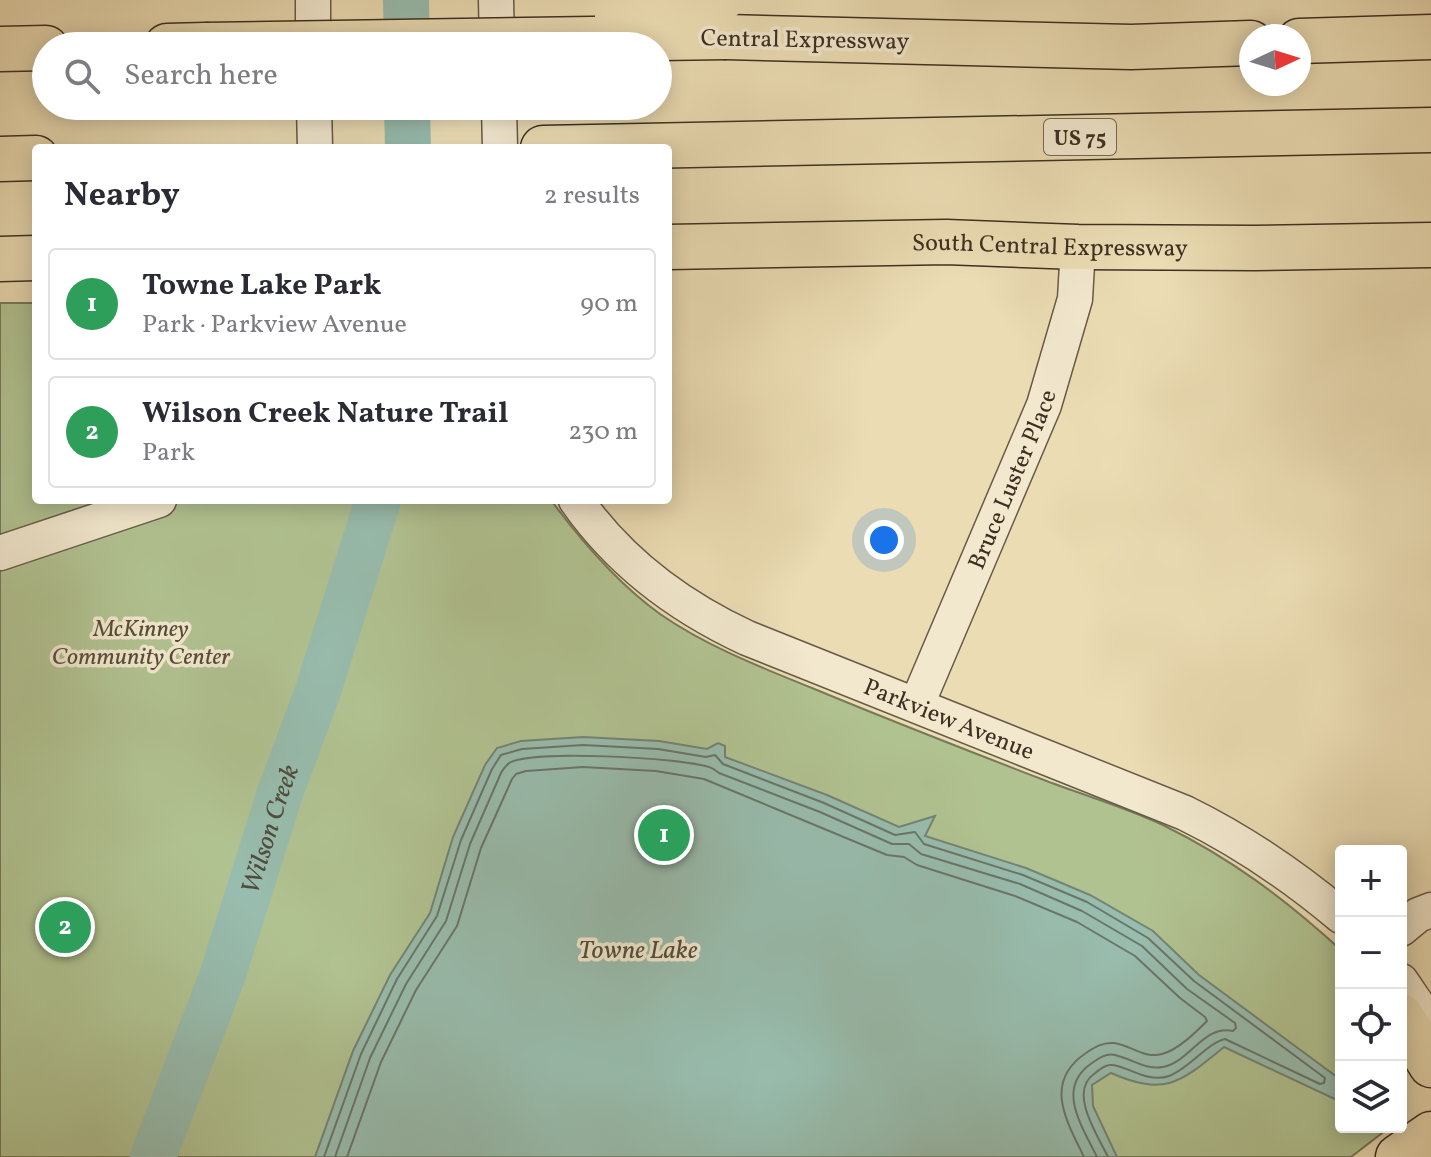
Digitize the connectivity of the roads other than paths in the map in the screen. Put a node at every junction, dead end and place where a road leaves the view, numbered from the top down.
1 (313, 0) edge
2 (496, 0) edge
3 (723, 18) edge
4 (313, 32) edge
5 (497, 32) edge
6 (549, 32) edge
7 (1431, 37) edge
8 (1311, 41) edge
9 (1239, 43) edge
10 (32, 48) edge
11 (0, 49) edge
12 (314, 120) edge
13 (499, 120) edge
14 (1431, 130) edge
15 (315, 144) edge
16 (500, 144) edge
17 (672, 145) edge
18 (32, 158) edge
19 (0, 159) edge
20 (1431, 245) edge
21 (672, 247) edge
22 (1078, 247) junction
23 (32, 258) edge
24 (0, 259) edge
25 (147, 504) edge
26 (579, 504) edge
27 (0, 553) edge
28 (917, 704) junction
29 (1431, 910) edge
30 (1335, 911) edge
31 (1407, 924) edge
32 (1406, 989) edge
33 (1431, 1025) edge
34 (1407, 1026) edge
35 (1431, 1065) edge
36 (1431, 1134) edge
37 (1398, 1157) edge

1 - 4 street
2 - 5 street
3 - 6 main road, Central Expressway, bridge
3 - 9 main road, Central Expressway
7 - 8 main road
10 - 11 main road
12 - 15 street
13 - 16 street
14 - 17 main road, US 75
18 - 19 main road
20 - 22 main road, South Central Expressway
21 - 22 main road, South Central Expressway
22 - 28 street, Bruce Luster Place
23 - 24 main road
25 - 27 street
26 - 28 street, Parkview Avenue
28 - 30 street, Parkview Avenue
29 - 31 street
32 - 33 street
34 - 35 main road
36 - 37 main road

